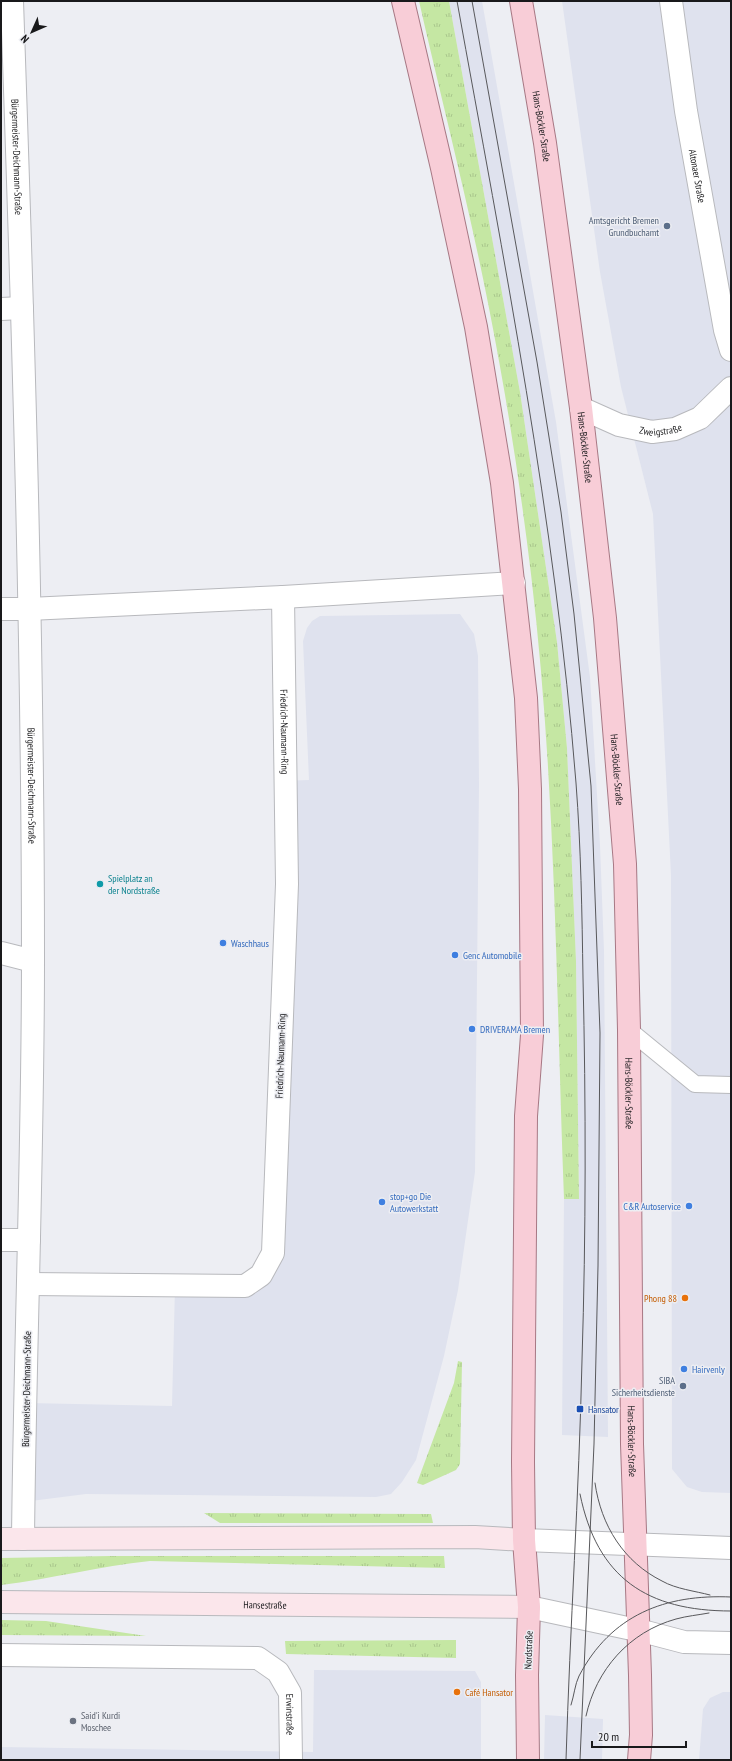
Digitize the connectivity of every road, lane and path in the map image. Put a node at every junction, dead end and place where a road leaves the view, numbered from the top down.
1 (403, 1) edge
2 (521, 1) edge
3 (670, 1) edge
4 (8, 4) edge
5 (11, 308) edge
6 (731, 350) edge
7 (731, 388) edge
8 (581, 408) junction
9 (514, 583) junction
10 (283, 597) junction
11 (1, 608) edge
12 (29, 609) junction
13 (1, 953) edge
14 (33, 961) junction
15 (629, 1030) junction
16 (731, 1085) edge
17 (1, 1240) edge
18 (29, 1240) junction
19 (28, 1284) junction
20 (1, 1539) edge
21 (23, 1539) junction
22 (524, 1540) junction
23 (636, 1545) junction
24 (731, 1548) edge
25 (1, 1602) edge
26 (529, 1607) junction
27 (639, 1630) junction
28 (731, 1643) edge
29 (1, 1655) edge
30 (291, 1760) edge
31 (528, 1760) edge
32 (639, 1760) edge

1 - 9 main road
2 - 8 main road, Hans-Böckler-Straße
3 - 6 street, Altonaer Straße
4 - 5 street, Bürgermeister-Deichmann-Straße
5 - 12 street, Bürgermeister-Deichmann-Straße
7 - 8 street, Zweigstraße
8 - 15 main road, Hans-Böckler-Straße
9 - 10 street
9 - 22 main road
10 - 12 street
10 - 19 street, Friedrich-Naumann-Ring
11 - 12 street
12 - 14 street, Bürgermeister-Deichmann-Straße
13 - 14 street
14 - 18 street, Bürgermeister-Deichmann-Straße
15 - 16 lane
15 - 23 main road, Hans-Böckler-Straße
17 - 18 street
18 - 19 street, Bürgermeister-Deichmann-Straße
19 - 21 street, Bürgermeister-Deichmann-Straße
20 - 21 main road
21 - 22 main road
22 - 23 street
22 - 26 main road, Nordstraße
23 - 24 street
23 - 27 main road
25 - 26 main road, Hansestraße
26 - 27 street
26 - 31 main road, Nordstraße
27 - 28 street
27 - 32 main road
29 - 30 street, Erwinstraße

